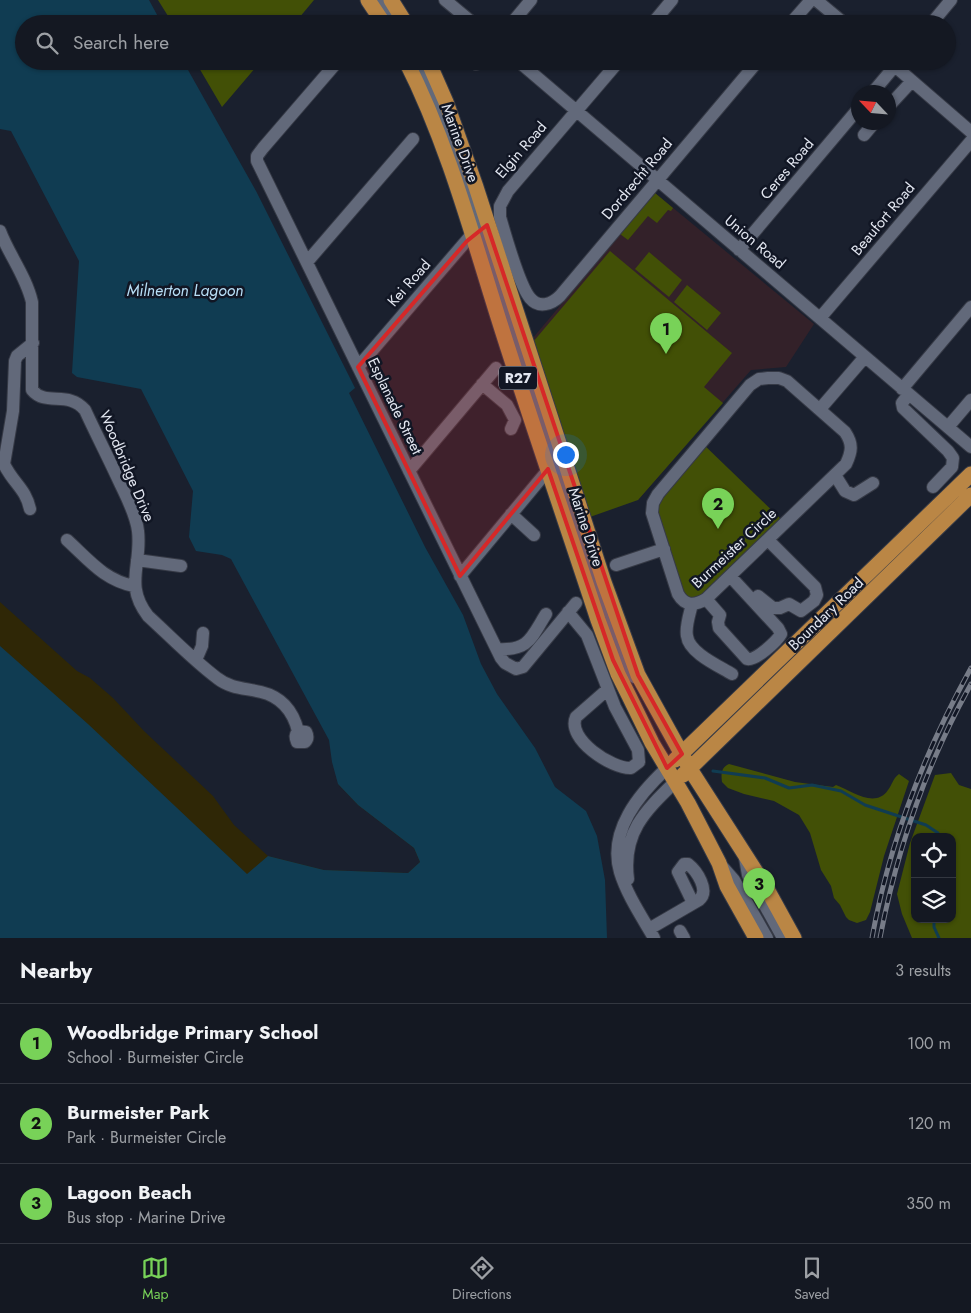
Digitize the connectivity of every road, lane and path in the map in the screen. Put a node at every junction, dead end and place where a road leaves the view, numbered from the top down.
1 (368, 0) edge
2 (382, 0) edge
3 (391, 0) edge
4 (445, 0) edge
5 (531, 0) edge
6 (672, 0) edge
7 (811, 0) edge
8 (816, 0) edge
9 (951, 0) edge
10 (378, 15) edge
11 (392, 15) edge
12 (400, 15) edge
13 (463, 15) edge
14 (518, 15) edge
15 (660, 15) edge
16 (798, 15) edge
17 (834, 15) edge
18 (938, 15) edge
19 (330, 70) edge
20 (410, 70) edge
21 (424, 70) edge
22 (432, 70) edge
23 (529, 70) edge
24 (611, 70) edge
25 (750, 70) edge
26 (890, 70) edge
27 (902, 70) edge
28 (912, 81) junction
29 (878, 85) edge
30 (896, 99) edge
31 (577, 111) junction
32 (851, 117) edge
33 (868, 130) edge
34 (971, 132) edge
35 (864, 135) dead end
36 (413, 140) dead end
37 (971, 141) edge
38 (657, 180) junction
39 (480, 229) junction
40 (0, 231) edge
41 (739, 250) junction
42 (307, 262) junction
43 (535, 302) joint
44 (971, 307) edge
45 (820, 318) junction
46 (33, 343) junction
47 (864, 358) junction
48 (358, 367) junction
49 (496, 368) dead end
50 (482, 384) junction
51 (905, 391) junction
52 (971, 400) edge
53 (820, 409) junction
54 (948, 427) junction
55 (511, 429) dead end
56 (971, 447) edge
57 (2, 463) edge
58 (548, 470) junction
59 (409, 471) junction
60 (971, 474) edge
61 (835, 475) junction
62 (873, 483) dead end
63 (933, 487) dead end
64 (971, 495) edge
65 (30, 509) dead end
66 (511, 514) junction
67 (534, 535) dead end
68 (67, 540) dead end
69 (768, 540) junction
70 (664, 549) junction
71 (137, 560) junction
72 (616, 565) dead end
73 (181, 566) dead end
74 (732, 574) junction
75 (460, 576) junction
76 (134, 586) junction
77 (706, 600) junction
78 (692, 604) junction
79 (546, 614) dead end
80 (204, 634) dead end
81 (496, 649) junction
82 (196, 660) junction
83 (732, 674) dead end
84 (608, 689) junction
85 (298, 731) dead end
86 (682, 754) junction
87 (667, 768) junction
88 (690, 769) junction
89 (675, 782) junction
90 (744, 853) junction
91 (719, 863) junction
92 (630, 896) junction
93 (698, 900) dead end
94 (651, 934) edge
95 (756, 938) edge
96 (767, 938) edge
97 (783, 938) edge
98 (794, 938) edge

1 - 10 main road
2 - 11 street
3 - 12 main road
4 - 13 street
5 - 14 street
6 - 15 street
7 - 16 street
8 - 17 street
9 - 18 street
19 - 42 street, Esplanade Street
20 - 39 main road, Marine Drive / R27
21 - 39 street
22 - 39 main road, Marine Drive / R27
23 - 31 street, Union Road
24 - 31 street, Elgin Road
25 - 38 street, Dordrecht Road
26 - 29 street
27 - 28 street
28 - 30 street
28 - 34 street
31 - 38 street, Union Road
31 - 43 street, Elgin Road
32 - 41 street, Ceres Road
33 - 35 street
36 - 42 street
37 - 45 street, Beaufort Road
38 - 41 street, Union Road
38 - 43 street, Dordrecht Road
39 - 48 street, Kei Road
39 - 58 main road, Marine Drive / R27
39 - 86 main road, Marine Drive / R27
40 - 46 street, Woodbridge Drive
41 - 45 street, Union Road
42 - 48 street, Esplanade Street
44 - 51 street
45 - 47 street, Union Road
46 - 57 street
46 - 71 street, Woodbridge Drive
47 - 51 street, Union Road
47 - 53 street
48 - 59 street, Esplanade Street
49 - 50 street
50 - 55 street
50 - 59 street
51 - 54 street, Union Road
51 - 63 street
52 - 54 street
53 - 61 street, Burmeister Circle
53 - 70 street, Burmeister Circle
54 - 56 street, Union Road
57 - 65 street
58 - 66 street
58 - 87 main road, Marine Drive / R27
59 - 75 street, Esplanade Street
60 - 86 main road, Boundary Road
61 - 62 street
61 - 69 street, Burmeister Circle
64 - 88 main road, Boundary Road
66 - 67 street
66 - 75 street
68 - 76 street
69 - 74 street, Burmeister Circle
69 - 74 street
70 - 72 street
70 - 78 street, Burmeister Circle
71 - 73 street
71 - 76 street, Woodbridge Drive
74 - 77 street, Burmeister Circle
74 - 77 street
75 - 81 street, Esplanade Street
76 - 82 street, Woodbridge Drive
77 - 78 street, Burmeister Circle
78 - 83 street
79 - 81 street
80 - 82 street
81 - 84 street, Esplanade Street
82 - 85 street, Woodbridge Drive
84 - 84 street
86 - 87 main road, Boundary Road
86 - 88 main road, Marine Drive / R27
87 - 89 main road, Marine Drive / R27
87 - 92 street
88 - 89 main road, Boundary Road
88 - 90 main road, Marine Drive / R27
89 - 91 main road, Marine Drive / R27
89 - 92 street
90 - 97 street
90 - 98 main road, Marine Drive / R27
91 - 95 main road, Marine Drive / R27
91 - 96 street
92 - 94 street
93 - 94 street

